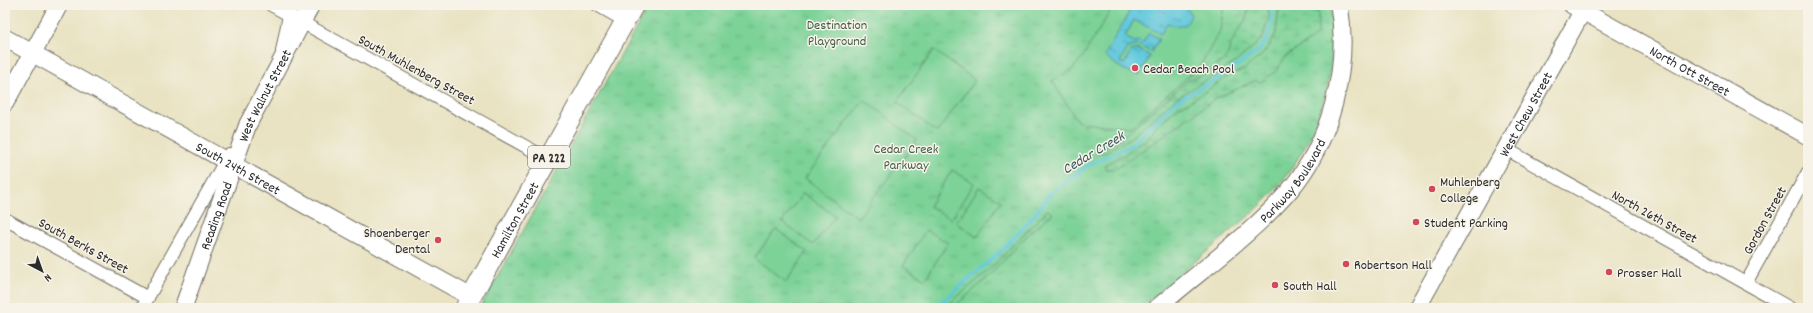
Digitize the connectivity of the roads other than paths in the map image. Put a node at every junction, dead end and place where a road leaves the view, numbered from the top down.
1 (59, 5) edge
2 (271, 5) edge
3 (311, 5) edge
4 (597, 5) edge
5 (1339, 5) edge
6 (1580, 7) edge
7 (629, 13) edge
8 (294, 14) edge
9 (5, 38) edge
10 (32, 53) junction
11 (5, 103) edge
12 (248, 124) joint
13 (1808, 136) edge
14 (1506, 149) junction
15 (548, 159) junction
16 (230, 163) junction
17 (1808, 172) edge
18 (5, 219) edge
19 (1746, 283) junction
20 (145, 303) edge
21 (468, 303) edge
22 (184, 308) edge
23 (1157, 308) edge
24 (1417, 308) edge
25 (1790, 308) edge

1 - 10 street
2 - 8 street, South Muhlenberg Street
3 - 8 street, West Walnut Street
4 - 7 street
5 - 23 street, Parkway Boulevard
6 - 13 street, North Ott Street
6 - 14 street, West Chew Street
7 - 15 main road, Hamilton Street / PA 222
8 - 12 street, West Walnut Street
8 - 15 street, South Muhlenberg Street
9 - 10 street, South 24th Street
10 - 11 street
10 - 16 street, South 24th Street
12 - 16 street, Reading Road
14 - 19 street, North 26th Street
14 - 24 street, West Chew Street
15 - 21 main road, Hamilton Street / PA 222
16 - 20 street
16 - 21 street, South 24th Street
16 - 22 street, Reading Road
17 - 19 street, Gordon Street
18 - 20 street, South Berks Street
19 - 25 street, North 26th Street

